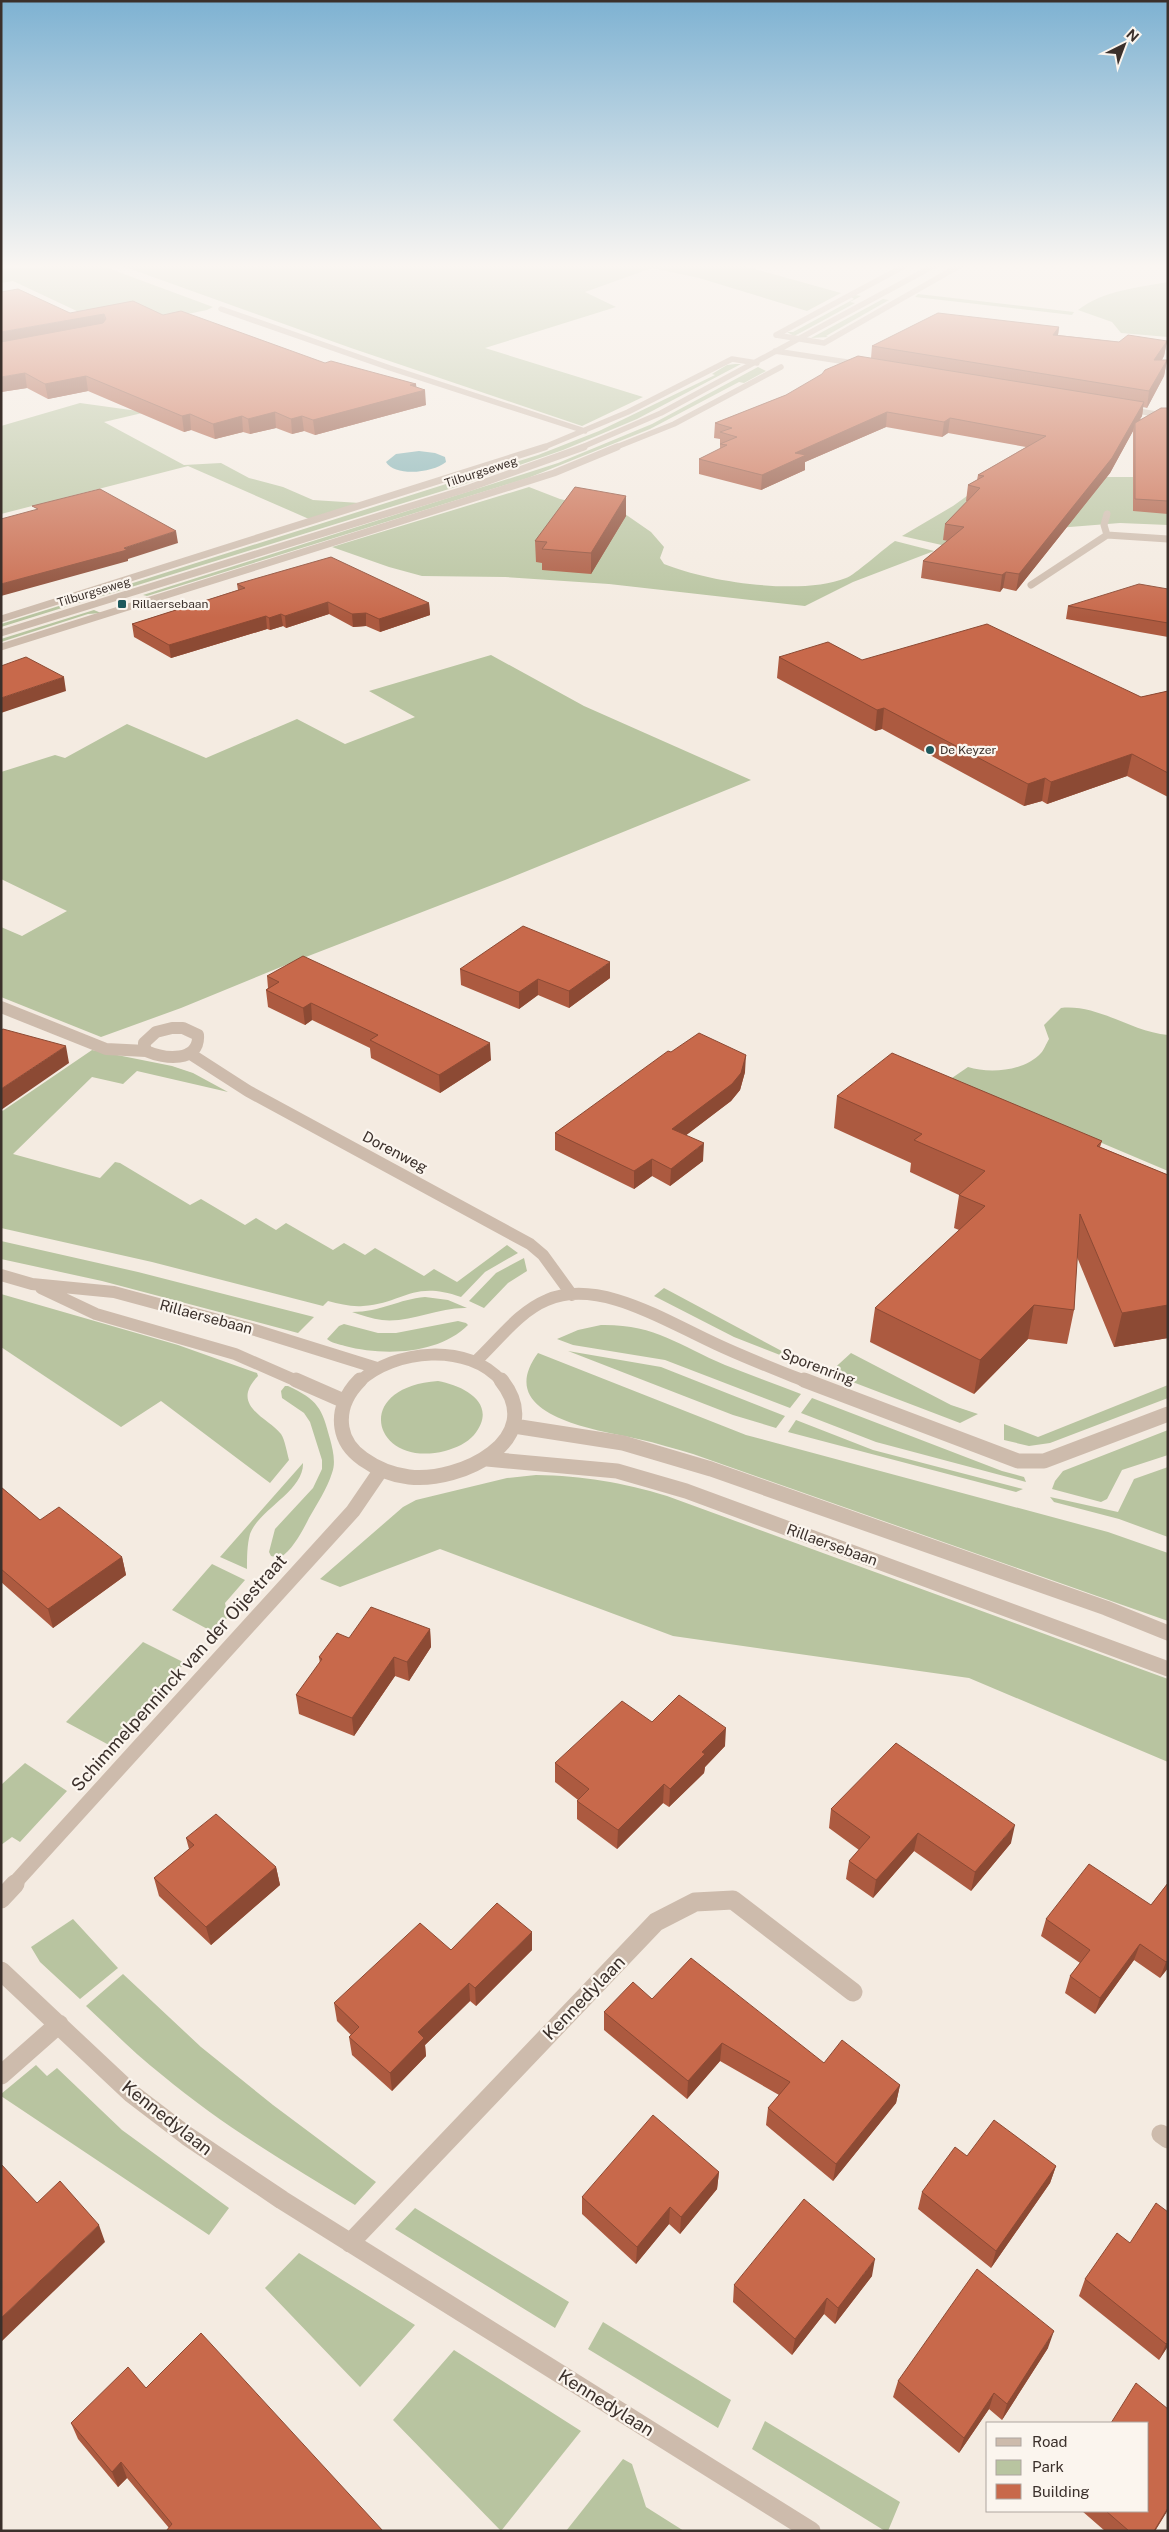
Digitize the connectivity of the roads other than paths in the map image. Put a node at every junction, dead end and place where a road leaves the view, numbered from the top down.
1 (430, 381) edge
2 (687, 381) edge
3 (719, 381) edge
4 (754, 381) edge
5 (1114, 407) edge
6 (1168, 416) edge
7 (585, 432) junction
8 (1107, 514) dead end
9 (1107, 535) junction
10 (1168, 539) edge
11 (1031, 585) dead end
12 (1, 619) edge
13 (1, 633) edge
14 (1, 647) edge
15 (1, 1007) edge
16 (146, 1051) junction
17 (189, 1053) junction
18 (1, 1275) edge
19 (32, 1284) junction
20 (572, 1295) junction
21 (474, 1362) junction
22 (377, 1368) junction
23 (344, 1401) junction
24 (1168, 1414) edge
25 (514, 1426) junction
26 (487, 1459) junction
27 (381, 1470) junction
28 (1168, 1633) edge
29 (1168, 1669) edge
30 (1, 1899) edge
31 (1, 1971) edge
32 (854, 1992) dead end
33 (59, 2024) junction
34 (1, 2074) edge
35 (350, 2242) junction
36 (811, 2531) edge

1 - 7 street
2 - 7 street, Tilburgseweg
3 - 13 street, Tilburgseweg
4 - 14 street, Tilburgseweg
5 - 6 street
7 - 12 street, Tilburgseweg
8 - 9 street
9 - 10 street
9 - 11 street
15 - 16 street
16 - 17 street
16 - 17 street
17 - 20 street, Dorenweg
18 - 19 street, Rillaersebaan
19 - 22 street, Rillaersebaan
19 - 23 street, Rillaersebaan
20 - 21 street, Sporenring
20 - 24 street, Sporenring
21 - 22 street
21 - 25 street
22 - 23 street
23 - 27 street
25 - 26 street
25 - 28 street
26 - 27 street
26 - 29 street, Rillaersebaan
27 - 30 street, Schimmelpenninck van der Oijestraat
31 - 33 street, Kennedylaan
32 - 35 street, Kennedylaan
33 - 34 street
33 - 35 street, Kennedylaan
35 - 36 street, Kennedylaan

